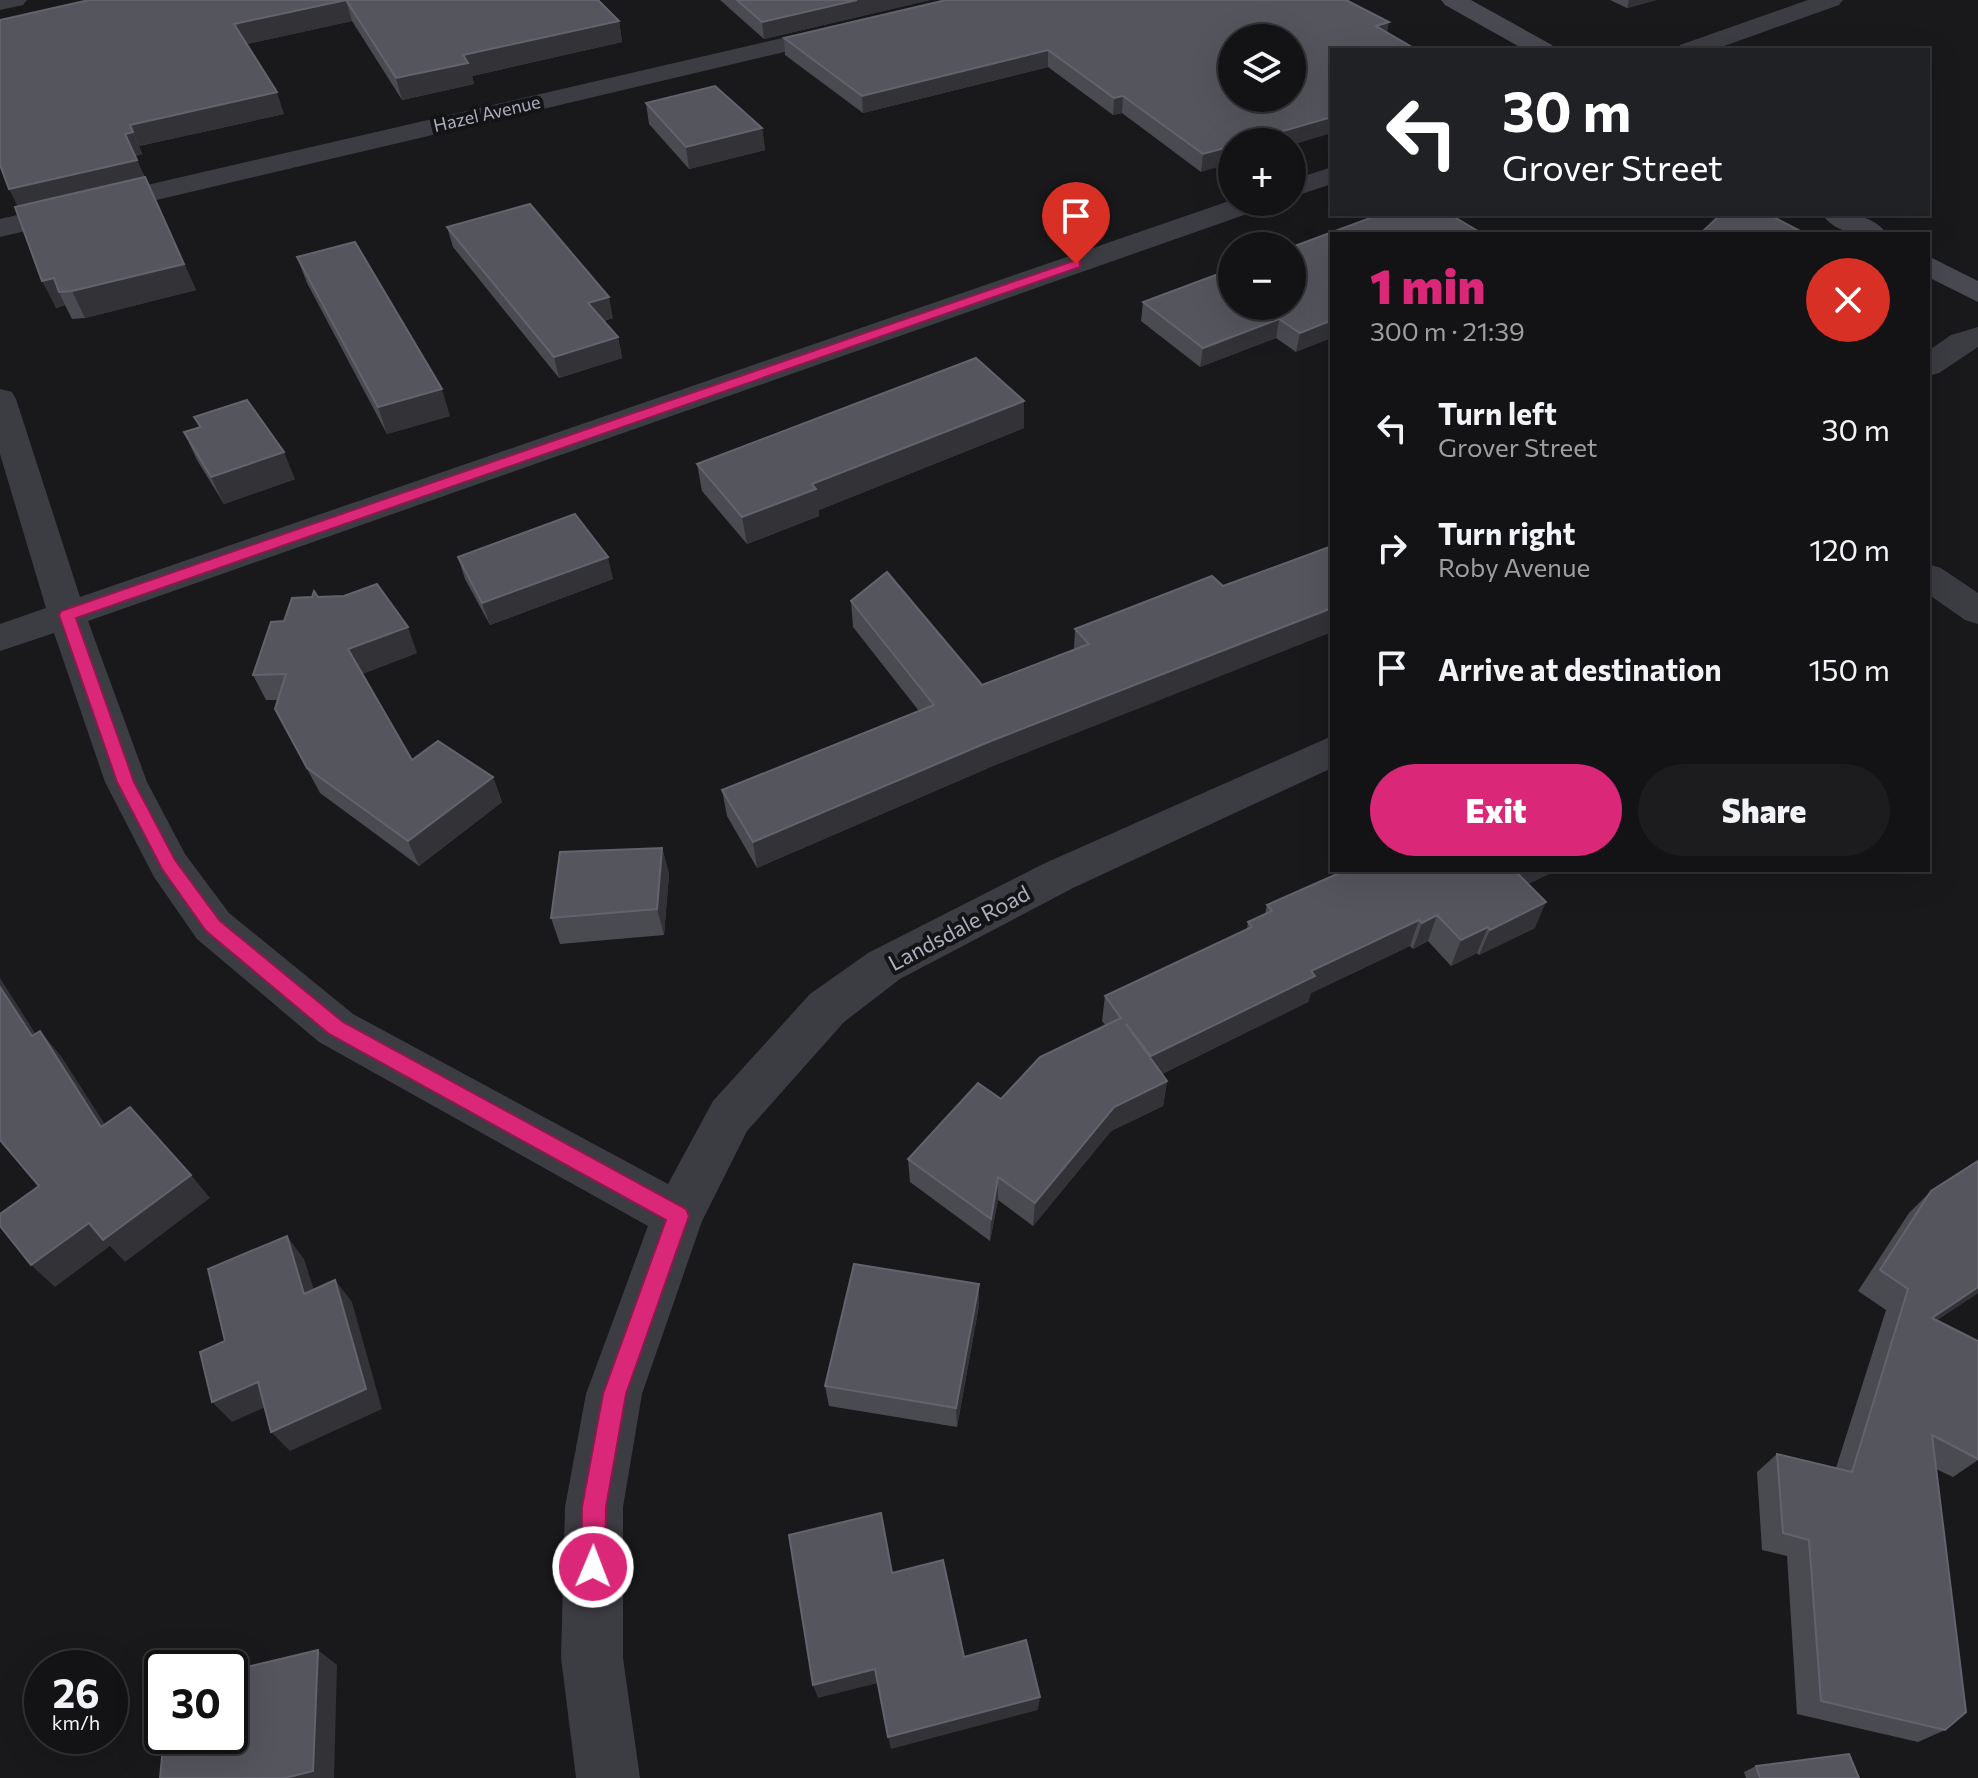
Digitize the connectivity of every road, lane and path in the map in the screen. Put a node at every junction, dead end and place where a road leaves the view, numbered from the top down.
1 (15, 0) edge
2 (1453, 0) edge
3 (1831, 0) edge
4 (0, 3) edge
5 (866, 25) edge
6 (1539, 48) edge
7 (1695, 48) edge
8 (1330, 176) edge
9 (1306, 184) edge
10 (1218, 215) edge
11 (1840, 216) edge
12 (0, 228) edge
13 (1868, 232) edge
14 (1930, 266) edge
15 (1978, 293) edge
16 (1978, 336) edge
17 (1930, 365) edge
18 (0, 399) edge
19 (1930, 577) edge
20 (1978, 611) edge
21 (67, 615) junction
22 (0, 638) edge
23 (1330, 752) edge
24 (678, 1216) junction
25 (608, 1778) edge

1 - 4 street
2 - 6 street
3 - 7 street
5 - 12 street, Hazel Avenue
8 - 9 street
10 - 21 street
11 - 13 street
14 - 15 street
16 - 17 street
18 - 21 street
19 - 20 street
21 - 22 street
21 - 24 street
23 - 24 street, Landsdale Road
24 - 25 street, Landsdale Road

